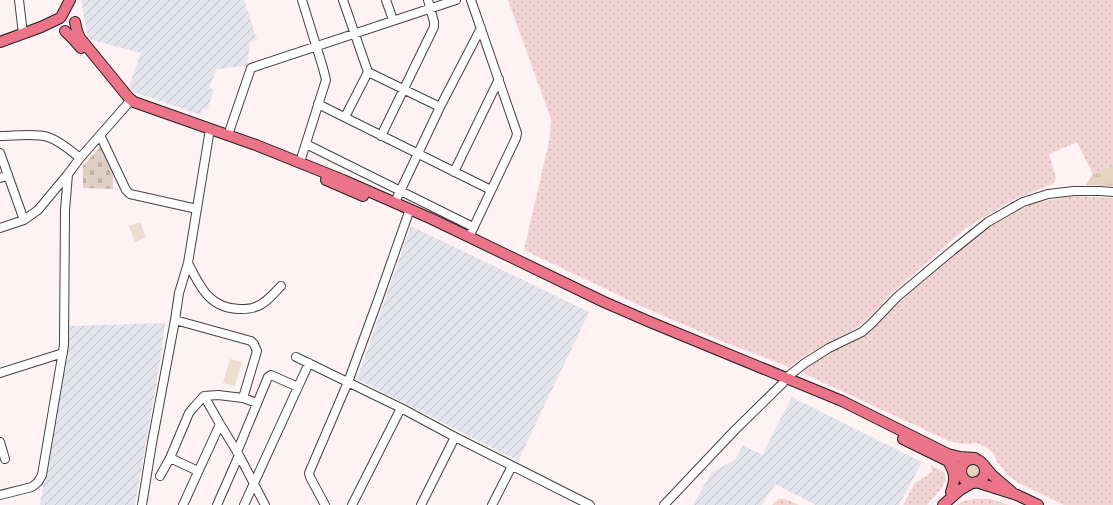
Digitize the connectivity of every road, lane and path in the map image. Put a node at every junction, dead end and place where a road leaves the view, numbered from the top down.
1 (19, 0) edge
2 (70, 0) edge
3 (302, 0) edge
4 (343, 0) edge
5 (386, 0) edge
6 (456, 0) edge
7 (471, 0) edge
8 (429, 4) edge
9 (61, 17) junction
10 (73, 20) junction
11 (393, 20) junction
12 (41, 28) junction
13 (481, 28) junction
14 (62, 30) junction
15 (354, 33) junction
16 (23, 34) junction
17 (0, 42) edge
18 (316, 45) junction
19 (368, 72) junction
20 (499, 79) junction
21 (404, 89) junction
22 (130, 103) junction
23 (318, 104) junction
24 (440, 107) junction
25 (345, 118) junction
26 (100, 135) junction
27 (209, 135) junction
28 (228, 135) junction
29 (0, 136) edge
30 (381, 136) junction
31 (306, 144) junction
32 (0, 153) edge
33 (418, 154) junction
34 (80, 158) junction
35 (300, 162) junction
36 (454, 172) junction
37 (68, 174) junction
38 (8, 175) junction
39 (0, 178) edge
40 (491, 190) junction
41 (400, 191) junction
42 (1113, 192) edge
43 (395, 202) junction
44 (197, 209) junction
45 (408, 212) junction
46 (24, 220) junction
47 (473, 227) junction
48 (0, 228) edge
49 (469, 237) junction
50 (188, 263) junction
51 (281, 286) dead end
52 (175, 320) junction
53 (63, 353) junction
54 (296, 357) dead end
55 (309, 363) junction
56 (0, 373) edge
57 (785, 381) junction
58 (348, 382) junction
59 (298, 387) junction
60 (204, 396) junction
61 (243, 398) junction
62 (257, 403) junction
63 (401, 408) junction
64 (220, 424) junction
65 (455, 437) junction
66 (0, 442) edge
67 (238, 453) junction
68 (5, 458) dead end
69 (170, 458) junction
70 (974, 458) junction
71 (948, 461) junction
72 (984, 464) junction
73 (512, 466) junction
74 (198, 471) junction
75 (961, 472) junction
76 (160, 476) dead end
77 (253, 483) junction
78 (974, 483) junction
79 (993, 488) junction
80 (955, 492) junction
81 (0, 495) edge
82 (1017, 495) junction
83 (944, 504) edge
84 (142, 505) edge
85 (183, 505) edge
86 (217, 505) edge
87 (244, 505) edge
88 (265, 505) edge
89 (325, 505) edge
90 (352, 505) edge
91 (421, 505) edge
92 (492, 505) edge
93 (590, 505) edge
94 (664, 505) edge
95 (1038, 505) edge

1 - 16 street
2 - 9 main road
2 - 10 main road
3 - 18 street
4 - 15 street
5 - 11 street
6 - 8 street
7 - 13 street
8 - 11 street
8 - 21 street
9 - 10 main road
9 - 12 main road
9 - 14 main road
10 - 14 main road
10 - 22 main road
11 - 15 street
12 - 14 main road
12 - 16 main road
13 - 20 street
13 - 24 street
14 - 22 main road
15 - 18 street
15 - 19 street
16 - 17 main road
18 - 23 street
18 - 28 street
19 - 21 street
19 - 25 street
20 - 36 street
20 - 40 street
21 - 24 street
21 - 30 street
22 - 26 street
22 - 27 main road
22 - 28 main road
23 - 25 street
23 - 31 street
24 - 33 street
25 - 30 street
26 - 34 street
26 - 44 street
27 - 44 street
27 - 45 main road
28 - 35 main road
29 - 34 street
30 - 33 street
31 - 35 street
31 - 41 street
32 - 38 street
33 - 36 street
33 - 41 street
34 - 37 street
35 - 43 main road
36 - 40 street
37 - 46 street
37 - 53 street
38 - 39 street
38 - 46 street
40 - 47 street
41 - 43 street
41 - 47 street
42 - 57 street
43 - 45 main road
44 - 50 street
45 - 49 main road
45 - 57 main road
45 - 58 street
46 - 48 street
47 - 49 street
49 - 57 main road
50 - 51 street
50 - 52 street
52 - 61 street
52 - 84 street
53 - 56 street
53 - 81 street
54 - 55 street
55 - 58 street
55 - 59 street
57 - 70 main road
57 - 71 main road
57 - 94 street
58 - 63 street
58 - 89 street
59 - 62 street
59 - 77 street
60 - 61 street
60 - 64 street
60 - 69 street
61 - 62 street
62 - 67 street
63 - 65 street
63 - 90 street
64 - 67 street
64 - 74 street
65 - 73 street
65 - 91 street
66 - 68 street
67 - 77 street
67 - 86 street
69 - 74 street
69 - 76 street
70 - 72 main road
70 - 75 main road
71 - 75 main road
71 - 80 main road
72 - 78 main road
72 - 82 main road
73 - 92 street
73 - 93 street
74 - 85 street
75 - 78 main road
75 - 80 main road
77 - 87 street
77 - 88 street
78 - 79 main road
78 - 80 main road
79 - 80 main road
79 - 82 main road
80 - 83 main road
82 - 95 main road

